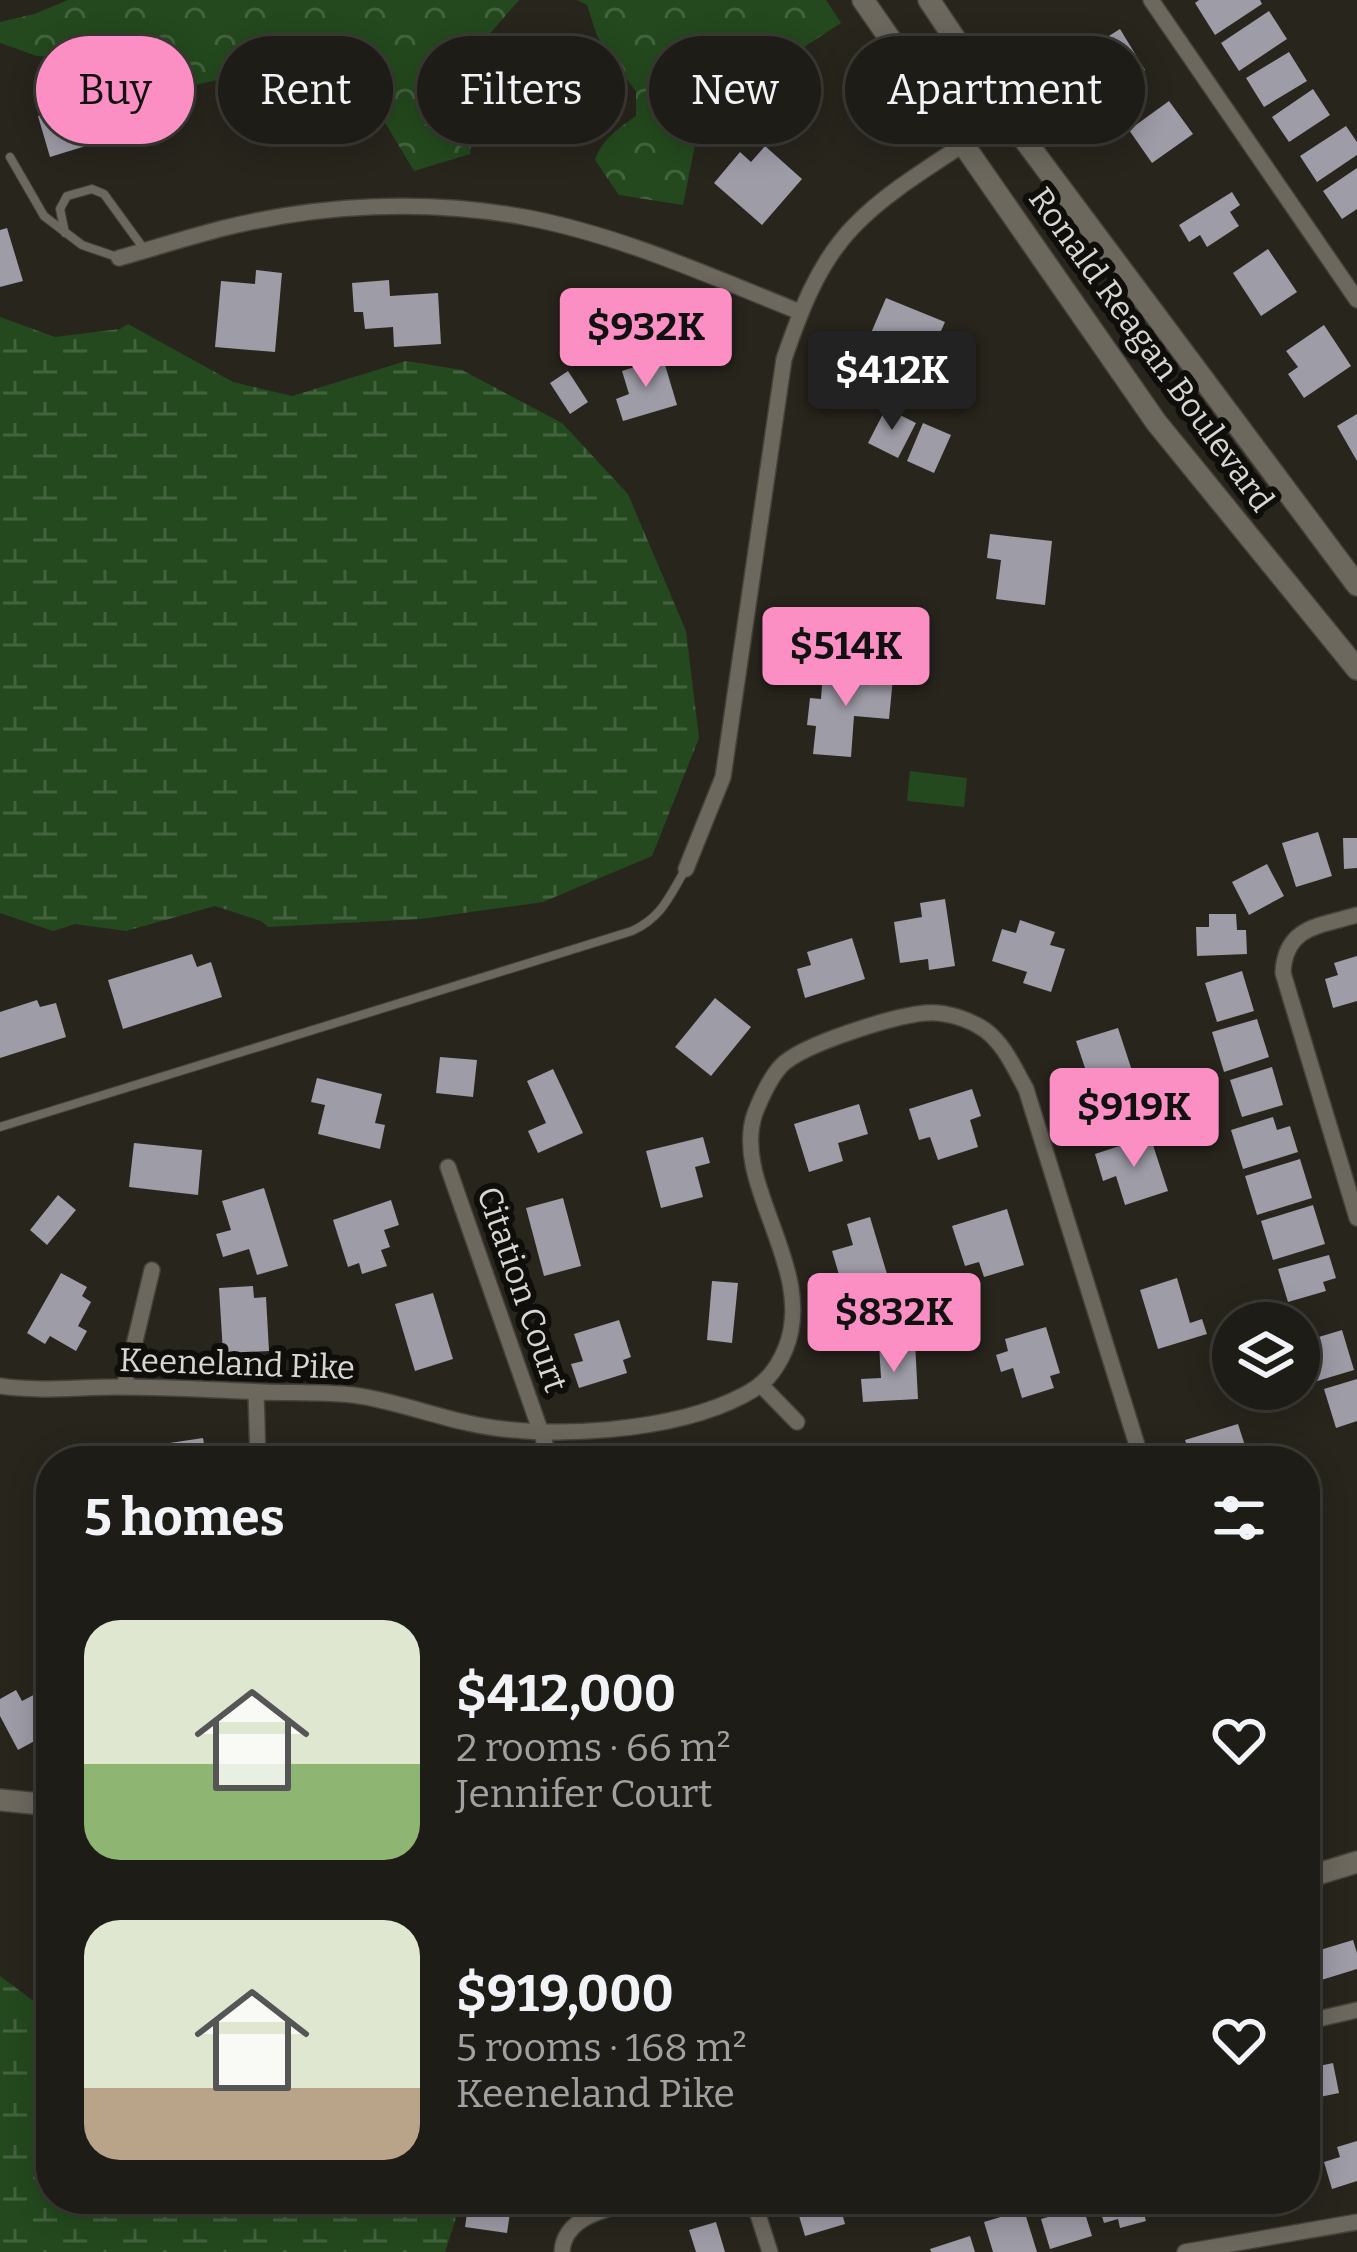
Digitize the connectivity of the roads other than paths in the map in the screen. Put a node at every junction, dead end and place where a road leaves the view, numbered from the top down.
1 (863, 0) edge
2 (929, 0) edge
3 (1151, 0) edge
4 (953, 36) edge
5 (967, 144) edge
6 (1028, 144) edge
7 (964, 146) junction
8 (10, 157) dead end
9 (64, 233) junction
10 (145, 250) junction
11 (119, 258) joint
12 (1357, 301) edge
13 (800, 313) junction
14 (1357, 585) edge
15 (1357, 669) edge
16 (686, 869) joint
17 (1357, 915) edge
18 (0, 1127) edge
19 (448, 1167) dead end
20 (1357, 1218) edge
21 (152, 1270) dead end
22 (761, 1384) junction
23 (0, 1386) edge
24 (124, 1388) junction
25 (256, 1392) junction
26 (796, 1422) dead end
27 (541, 1431) junction
28 (258, 1446) edge
29 (546, 1446) edge
30 (1137, 1446) edge
31 (0, 1800) edge
32 (36, 1804) edge
33 (1357, 1862) edge
34 (1320, 1873) edge
35 (1357, 2010) edge
36 (1320, 2019) edge
37 (595, 2214) edge
38 (758, 2214) edge
39 (1357, 2222) edge
40 (562, 2247) edge
41 (770, 2252) edge
42 (1185, 2252) edge

1 - 7 main road, Ronald Reagan Boulevard
2 - 4 main road, Ronald Reagan Boulevard
3 - 12 street
5 - 7 street
6 - 14 main road, Ronald Reagan Boulevard
7 - 13 street
7 - 15 main road, Ronald Reagan Boulevard
8 - 9 lane
9 - 10 lane
9 - 11 lane
10 - 11 street
10 - 13 street
13 - 16 street
16 - 18 lane
17 - 20 street
19 - 27 street, Citation Court
21 - 24 street
22 - 26 street
22 - 27 street, Keeneland Pike
22 - 30 street
23 - 24 street, Keeneland Pike
24 - 25 street, Keeneland Pike
25 - 27 street, Keeneland Pike
25 - 28 street
27 - 29 street
31 - 32 main road
33 - 34 main road
35 - 36 street
37 - 40 street
38 - 41 street
39 - 42 street

